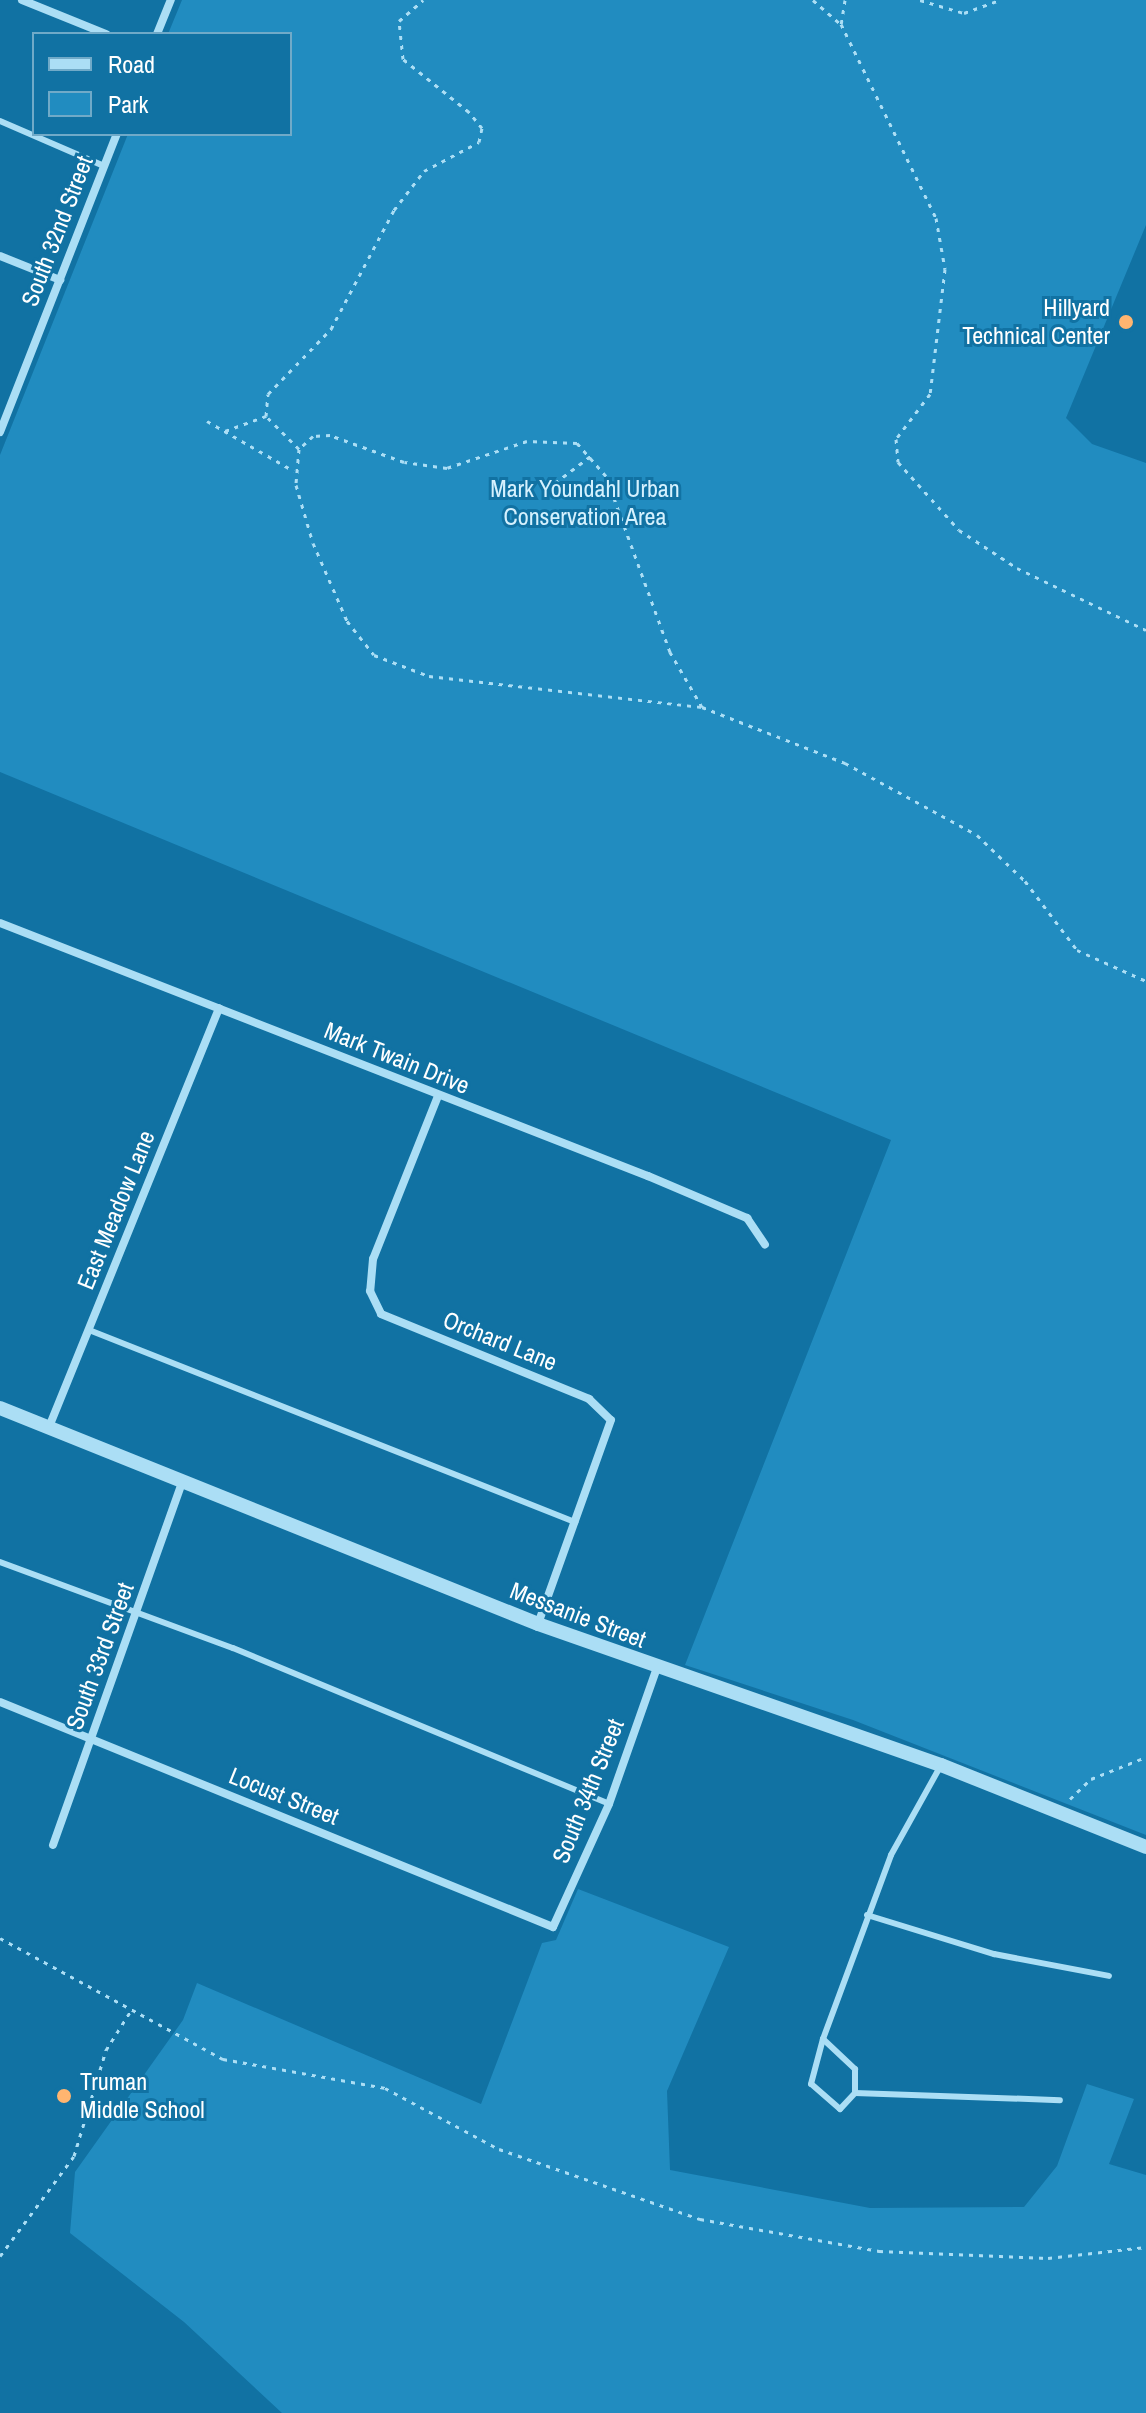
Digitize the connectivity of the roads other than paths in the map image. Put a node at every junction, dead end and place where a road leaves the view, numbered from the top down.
1 (22, 0) edge
2 (171, 0) edge
3 (101, 32) edge
4 (158, 32) edge
5 (0, 121) edge
6 (32, 135) edge
7 (35, 136) edge
8 (116, 136) edge
9 (104, 166) junction
10 (0, 256) edge
11 (60, 280) junction
12 (0, 432) edge
13 (0, 923) edge
14 (219, 1008) junction
15 (438, 1096) junction
16 (765, 1245) dead end
17 (89, 1330) junction
18 (0, 1408) edge
19 (49, 1427) junction
20 (183, 1480) junction
21 (575, 1522) junction
22 (0, 1562) edge
23 (138, 1612) junction
24 (538, 1624) junction
25 (657, 1668) junction
26 (0, 1702) edge
27 (91, 1739) junction
28 (941, 1765) junction
29 (609, 1804) junction
30 (53, 1845) dead end
31 (1146, 1847) edge
32 (867, 1915) junction
33 (553, 1927) joint
34 (1109, 1976) dead end
35 (823, 2039) junction
36 (855, 2093) junction
37 (1060, 2100) dead end

1 - 3 street
2 - 4 street
5 - 6 lane
7 - 9 lane
8 - 9 street, South 32nd Street
9 - 11 street, South 32nd Street
10 - 11 street
11 - 12 street, South 32nd Street
13 - 14 street, Mark Twain Drive
14 - 15 street, Mark Twain Drive
14 - 17 street, East Meadow Lane
15 - 16 street, Mark Twain Drive
15 - 21 street, Orchard Lane
17 - 19 street, East Meadow Lane
17 - 21 lane
18 - 19 street, Messanie Street
19 - 20 street, Messanie Street
20 - 23 street, South 33rd Street
20 - 24 street, Messanie Street
21 - 24 street, Orchard Lane
22 - 23 lane
23 - 27 street, South 33rd Street
23 - 29 lane
24 - 25 street, Messanie Street
25 - 28 street, Messanie Street
25 - 29 street, South 34th Street
26 - 27 street, Locust Street
27 - 30 street, South 33rd Street
27 - 33 street, Locust Street
28 - 31 street, Messanie Street
28 - 32 lane
29 - 33 street, South 34th Street
32 - 34 lane
32 - 35 lane
35 - 36 lane
35 - 36 lane
36 - 37 lane

